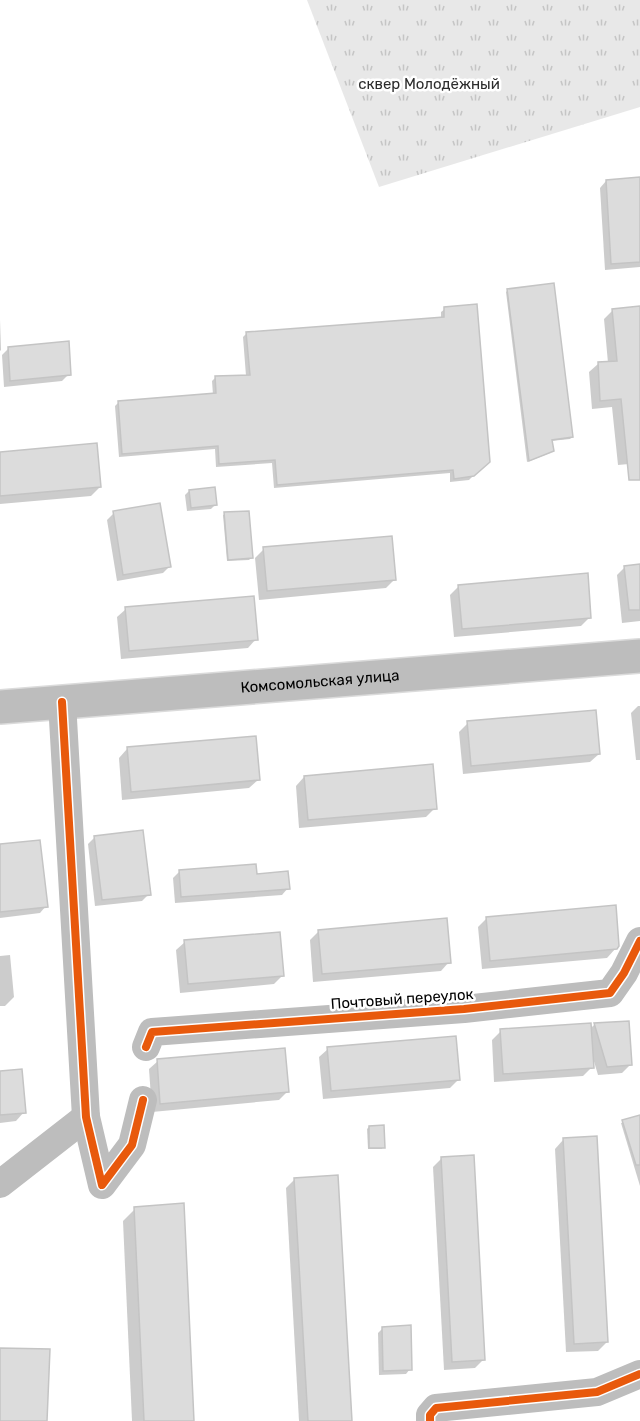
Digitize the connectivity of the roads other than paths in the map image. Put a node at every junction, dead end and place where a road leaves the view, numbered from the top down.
1 (640, 656) edge
2 (62, 702) junction
3 (0, 707) edge
4 (640, 941) edge
5 (146, 1047) dead end
6 (143, 1100) dead end
7 (86, 1117) junction
8 (0, 1184) edge
9 (640, 1374) edge
10 (433, 1414) edge

1 - 2 main road, Комсомольская улица
2 - 3 main road, Комсомольская улица
2 - 7 street
4 - 5 street, Почтовый переулок
6 - 7 street
7 - 8 street
9 - 10 street

